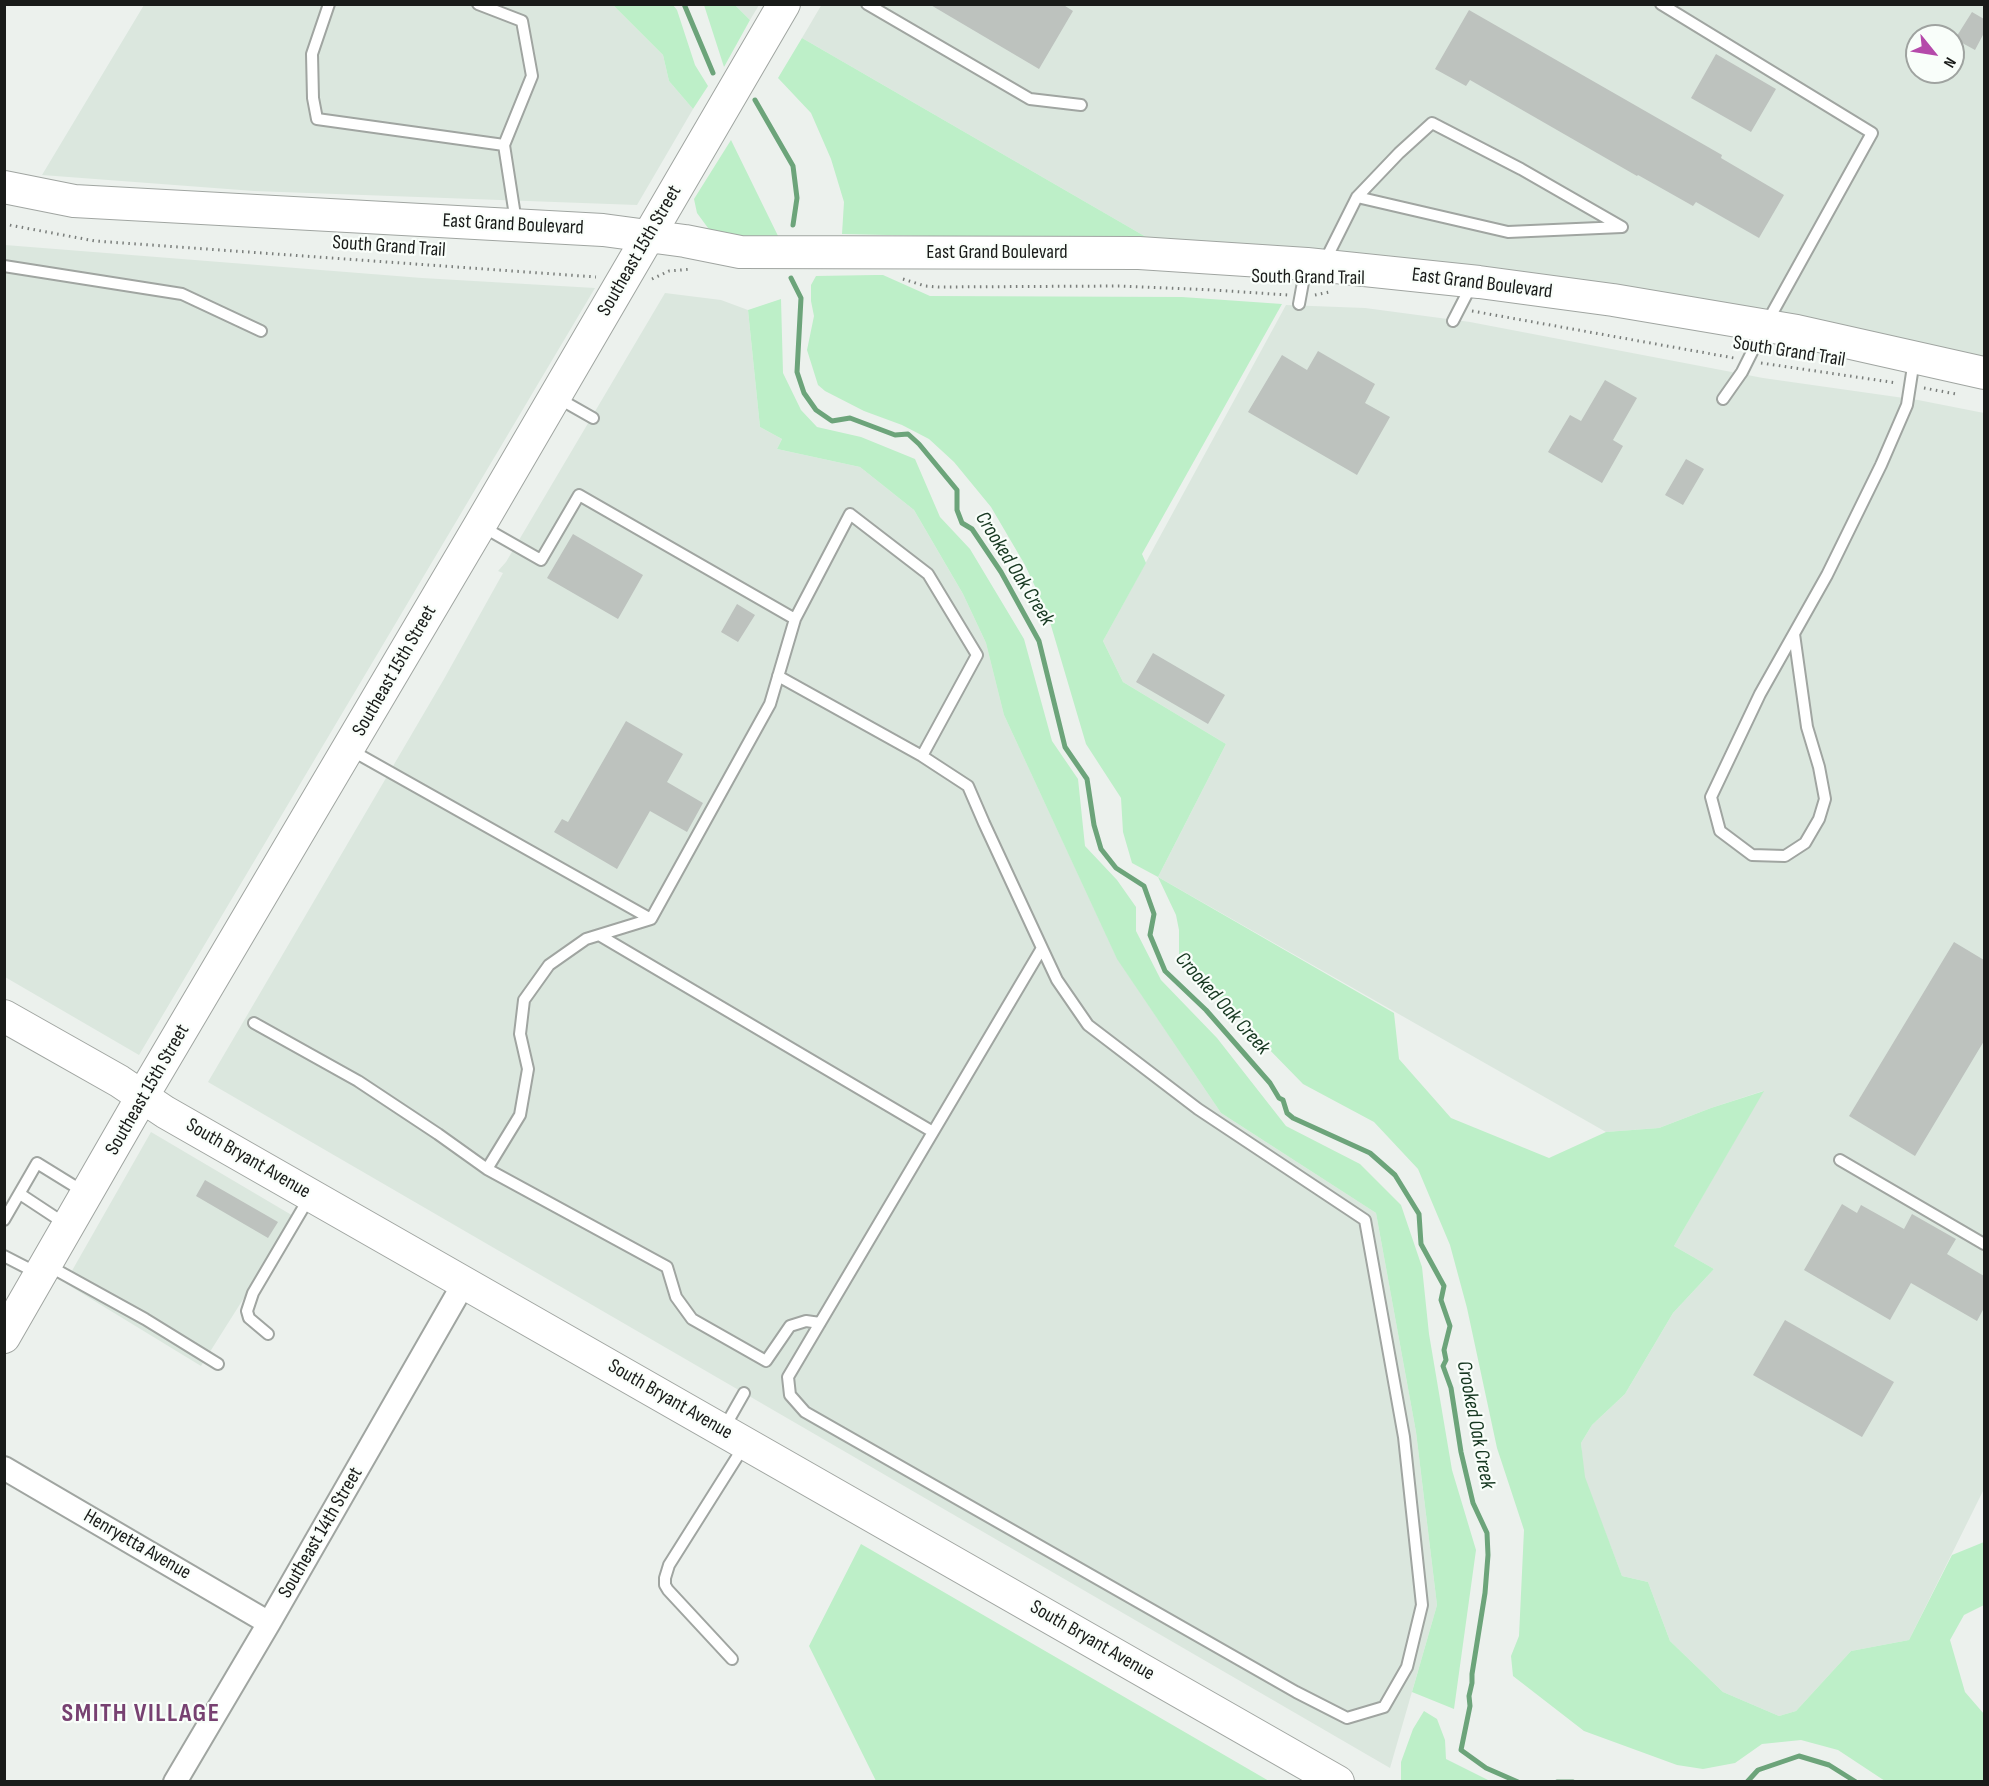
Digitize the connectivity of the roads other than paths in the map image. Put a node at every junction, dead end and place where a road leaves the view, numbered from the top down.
1 (329, 4) edge
2 (478, 4) edge
3 (784, 4) edge
4 (867, 4) edge
5 (1661, 4) edge
6 (1081, 105) dead end
7 (504, 145) junction
8 (4, 187) edge
9 (1357, 197) junction
10 (516, 225) junction
11 (649, 236) junction
12 (4, 266) edge
13 (1322, 274) junction
14 (1466, 295) junction
15 (1300, 300) road end
16 (1453, 321) dead end
17 (1765, 326) junction
18 (261, 331) dead end
19 (1912, 371) junction
20 (1984, 373) edge
21 (556, 397) junction
22 (1723, 399) dead end
23 (592, 418) dead end
24 (480, 525) junction
25 (795, 619) junction
26 (1794, 634) junction
27 (778, 676) junction
28 (349, 748) junction
29 (922, 756) junction
30 (651, 919) junction
31 (599, 935) junction
32 (1042, 948) junction
33 (4, 1016) edge
34 (254, 1023) dead end
35 (142, 1097) junction
36 (933, 1132) junction
37 (1840, 1160) dead end
38 (487, 1169) junction
39 (20, 1194) junction
40 (87, 1194) junction
41 (310, 1195) junction
42 (4, 1220) edge
43 (68, 1226) junction
44 (1984, 1244) edge
45 (4, 1256) edge
46 (43, 1270) junction
47 (464, 1283) junction
48 (820, 1323) junction
49 (268, 1334) dead end
50 (4, 1337) edge
51 (218, 1364) dead end
52 (744, 1394) dead end
53 (734, 1436) junction
54 (4, 1468) edge
55 (269, 1623) junction
56 (732, 1659) dead end
57 (175, 1782) edge
58 (1338, 1782) edge

1 - 7 lane
2 - 7 lane
3 - 11 street, Southeast 15th Street
4 - 6 lane
5 - 17 lane
7 - 10 lane
8 - 10 street, East Grand Boulevard
9 - 9 lane
9 - 13 lane
10 - 11 street, East Grand Boulevard
11 - 13 street, East Grand Boulevard
11 - 21 street, Southeast 15th Street
12 - 18 lane
13 - 14 street, East Grand Boulevard
13 - 15 lane
14 - 16 lane
14 - 17 street, East Grand Boulevard
17 - 19 street, East Grand Boulevard
17 - 22 lane
19 - 20 street, East Grand Boulevard
19 - 26 lane
21 - 23 lane
21 - 24 street, Southeast 15th Street
24 - 25 lane
24 - 28 street, Southeast 15th Street
25 - 27 lane
25 - 29 lane
26 - 26 lane
27 - 29 lane
27 - 30 lane
28 - 30 lane
28 - 35 street, Southeast 15th Street
29 - 32 lane
30 - 31 lane
31 - 36 lane
31 - 38 lane
32 - 36 lane
32 - 48 lane
33 - 35 street, South Bryant Avenue
34 - 38 lane
35 - 40 street, Southeast 15th Street
35 - 41 street, South Bryant Avenue
36 - 48 lane
37 - 44 lane
38 - 48 lane
39 - 40 lane
39 - 42 lane
39 - 43 lane
40 - 43 street, Southeast 15th Street
41 - 47 street, South Bryant Avenue
41 - 49 lane
43 - 46 street, Southeast 15th Street
45 - 46 lane
46 - 50 street, Southeast 15th Street
46 - 51 lane
47 - 53 street, South Bryant Avenue
47 - 55 street, Southeast 14th Street
52 - 53 lane
53 - 56 lane
53 - 58 street, South Bryant Avenue
54 - 55 street, Henryetta Avenue
55 - 57 street, Southeast 14th Street

